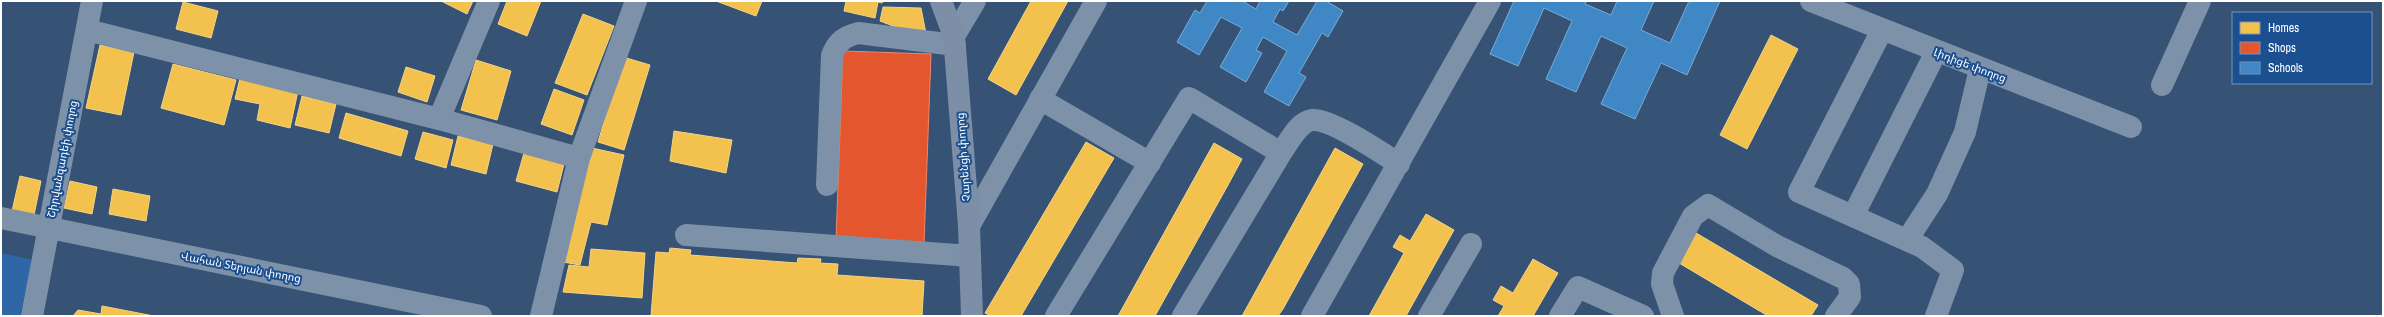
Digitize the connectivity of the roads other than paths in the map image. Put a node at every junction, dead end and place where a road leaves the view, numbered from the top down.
1 (92, 1) edge
2 (489, 1) edge
3 (636, 1) edge
4 (941, 1) edge
5 (975, 1) edge
6 (1096, 1) edge
7 (1490, 1) edge
8 (1811, 1) edge
9 (2200, 1) edge
10 (87, 30) junction
11 (1882, 30) junction
12 (955, 41) junction
13 (1936, 52) junction
14 (1980, 69) junction
15 (2162, 85) dead end
16 (1040, 99) junction
17 (439, 118) junction
18 (2131, 127) dead end
19 (1281, 153) junction
20 (579, 158) junction
21 (1150, 163) junction
22 (1399, 164) junction
23 (827, 185) dead end
24 (1853, 216) junction
25 (1, 218) edge
26 (969, 226) junction
27 (49, 228) junction
28 (686, 235) dead end
29 (1907, 240) junction
30 (1470, 244) dead end
31 (970, 256) junction
32 (32, 316) edge
33 (481, 316) edge
34 (541, 316) edge
35 (972, 316) edge
36 (1056, 316) edge
37 (1183, 316) edge
38 (1312, 316) edge
39 (1429, 316) edge
40 (1560, 316) edge
41 (1643, 316) edge
42 (1673, 316) edge
43 (1836, 316) edge
44 (1936, 316) edge

1 - 10 street, Շիրվանզադեի փողոց
2 - 17 street
3 - 20 street
4 - 12 main road, Չարենցի փողոց
5 - 12 street
6 - 16 street
7 - 22 street
8 - 11 street, Լիդիցե փողոց
9 - 15 street
10 - 17 street
10 - 27 street, Շիրվանզադեի փողոց
11 - 13 street, Լիդիցե փողոց
11 - 24 street
12 - 23 street
12 - 26 main road, Չարենցի փողոց
13 - 14 street, Լիդիցե փողոց
13 - 24 street
14 - 18 street, Լիդիցե փողոց
14 - 29 street
16 - 21 street
16 - 26 street
17 - 20 street
19 - 21 street
19 - 22 street
19 - 37 street
20 - 34 street
21 - 36 street
22 - 38 street
24 - 29 street
25 - 27 street, Վահան Տերյան փողոց
26 - 31 main road, Չարենցի փողոց
27 - 32 street, Շիրվանզադեի փողոց
27 - 33 street, Վահան Տերյան փողոց
28 - 31 street
29 - 44 street
30 - 39 street
31 - 35 main road, Չարենցի փողոց
40 - 41 street
42 - 43 street

